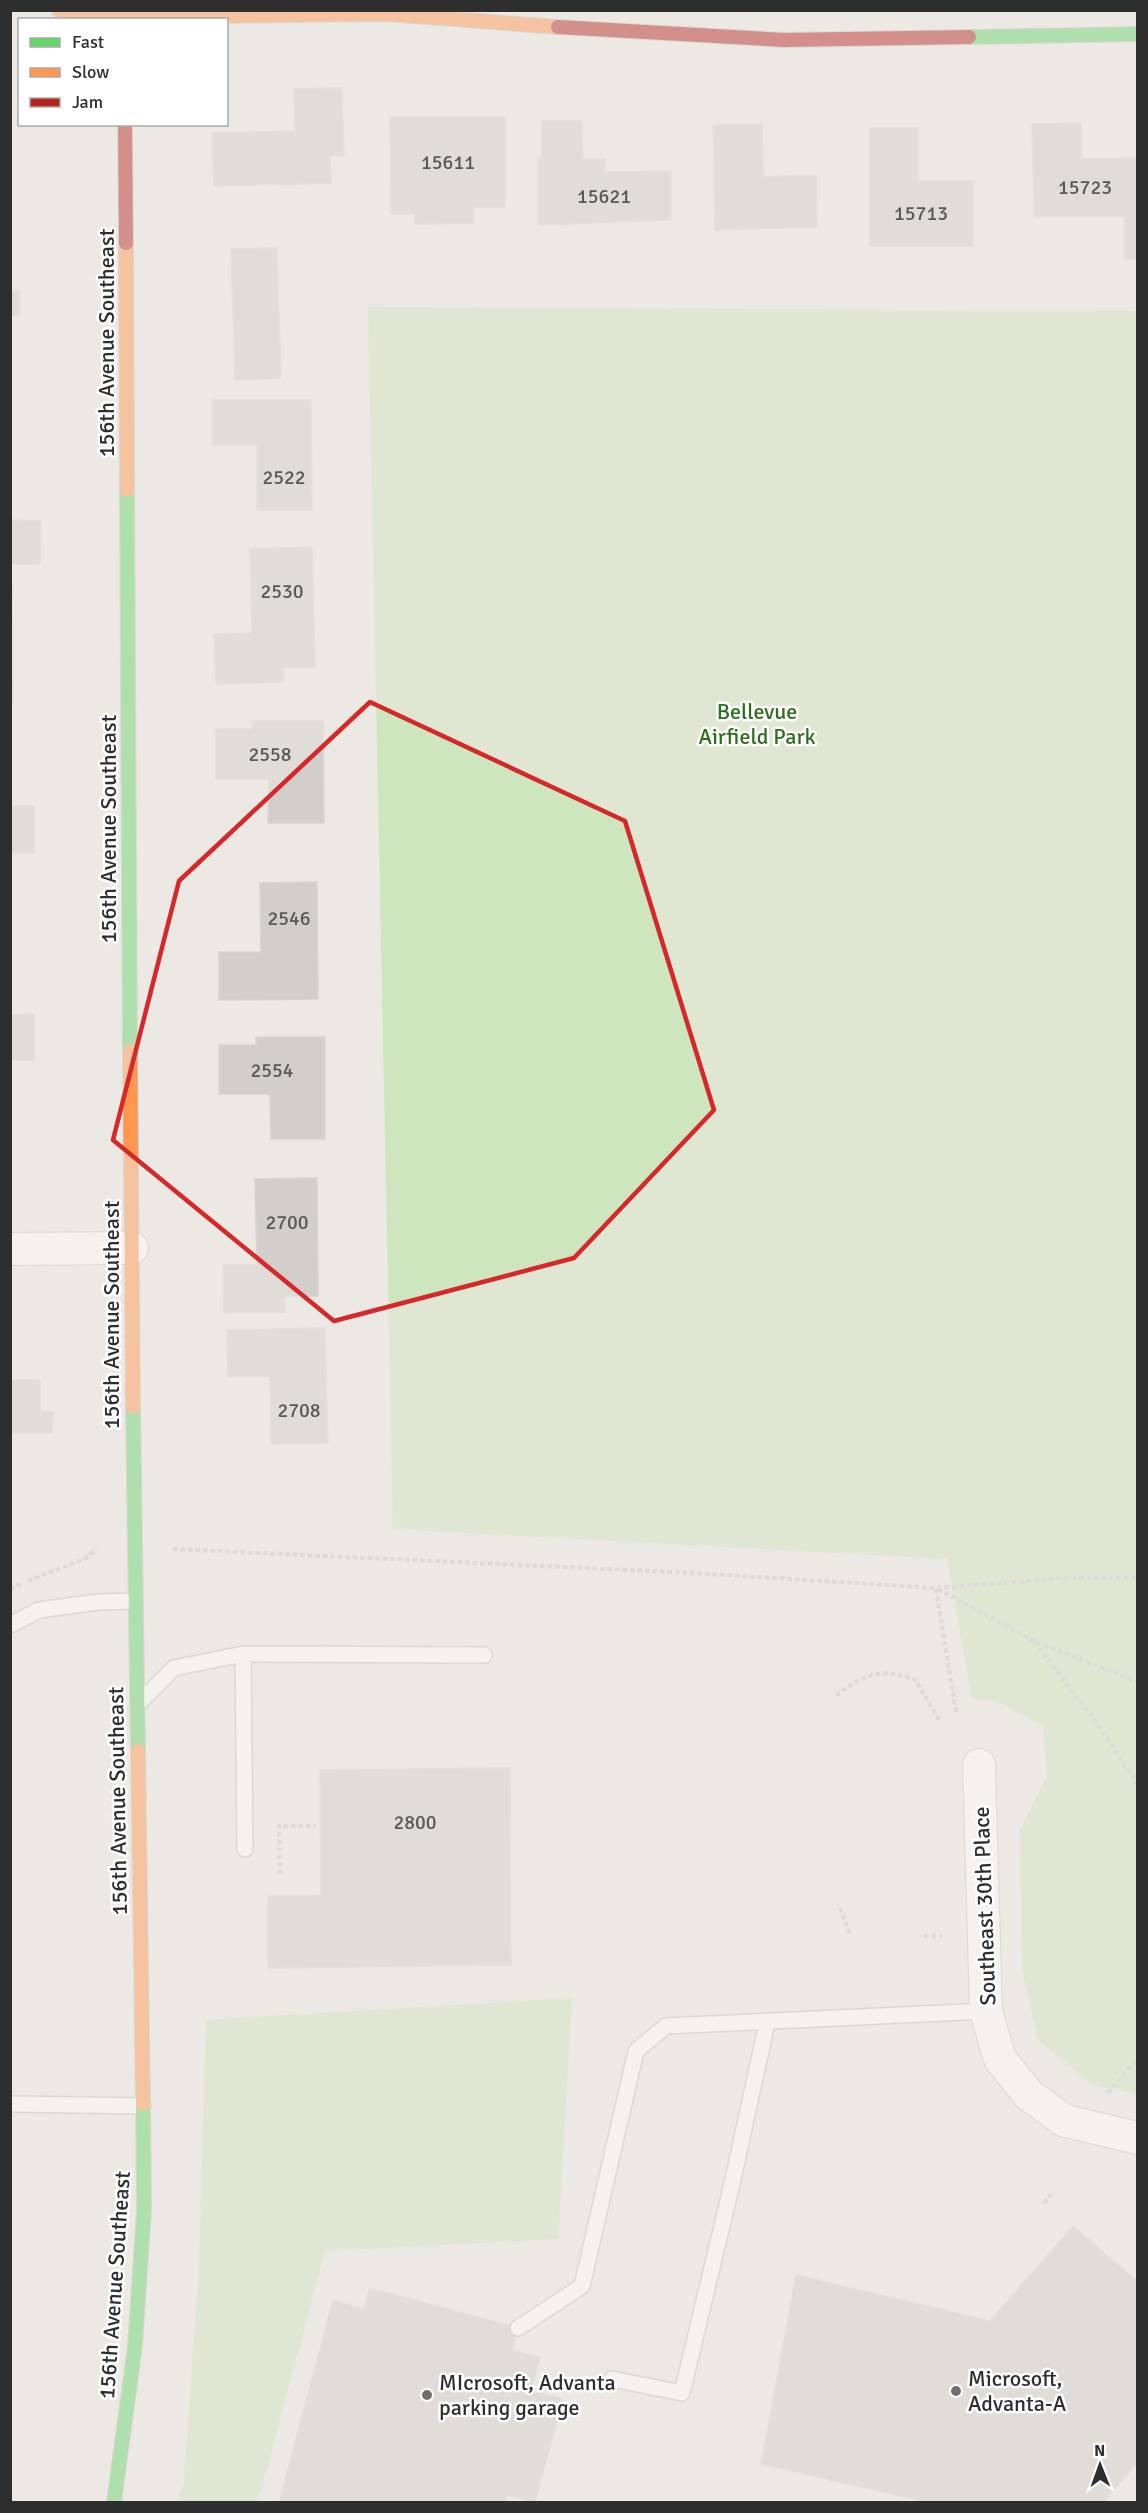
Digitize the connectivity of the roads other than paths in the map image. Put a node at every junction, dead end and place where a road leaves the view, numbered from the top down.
1 (59, 10) edge
2 (125, 16) edge
3 (638, 22) edge
4 (1137, 34) edge
5 (125, 126) edge
6 (132, 1248) junction
7 (10, 1249) edge
8 (135, 1601) junction
9 (10, 1626) edge
10 (243, 1654) junction
11 (484, 1655) dead end
12 (137, 1705) junction
13 (979, 1766) dead end
14 (245, 1849) dead end
15 (986, 2011) junction
16 (767, 2023) junction
17 (10, 2104) edge
18 (143, 2106) junction
19 (1137, 2138) edge
20 (518, 2328) dead end
21 (612, 2379) dead end
22 (114, 2502) edge

1 - 2 street
2 - 3 street
3 - 4 street
5 - 6 street, 156th Avenue Southeast
6 - 7 street
6 - 8 street, 156th Avenue Southeast
8 - 9 lane
8 - 12 street, 156th Avenue Southeast
10 - 11 lane
10 - 12 lane
10 - 14 lane
12 - 18 street, 156th Avenue Southeast
13 - 15 street, Southeast 30th Place
15 - 16 lane
15 - 19 street, Southeast 30th Place
16 - 20 lane
16 - 21 lane
17 - 18 lane
18 - 22 street, 156th Avenue Southeast

